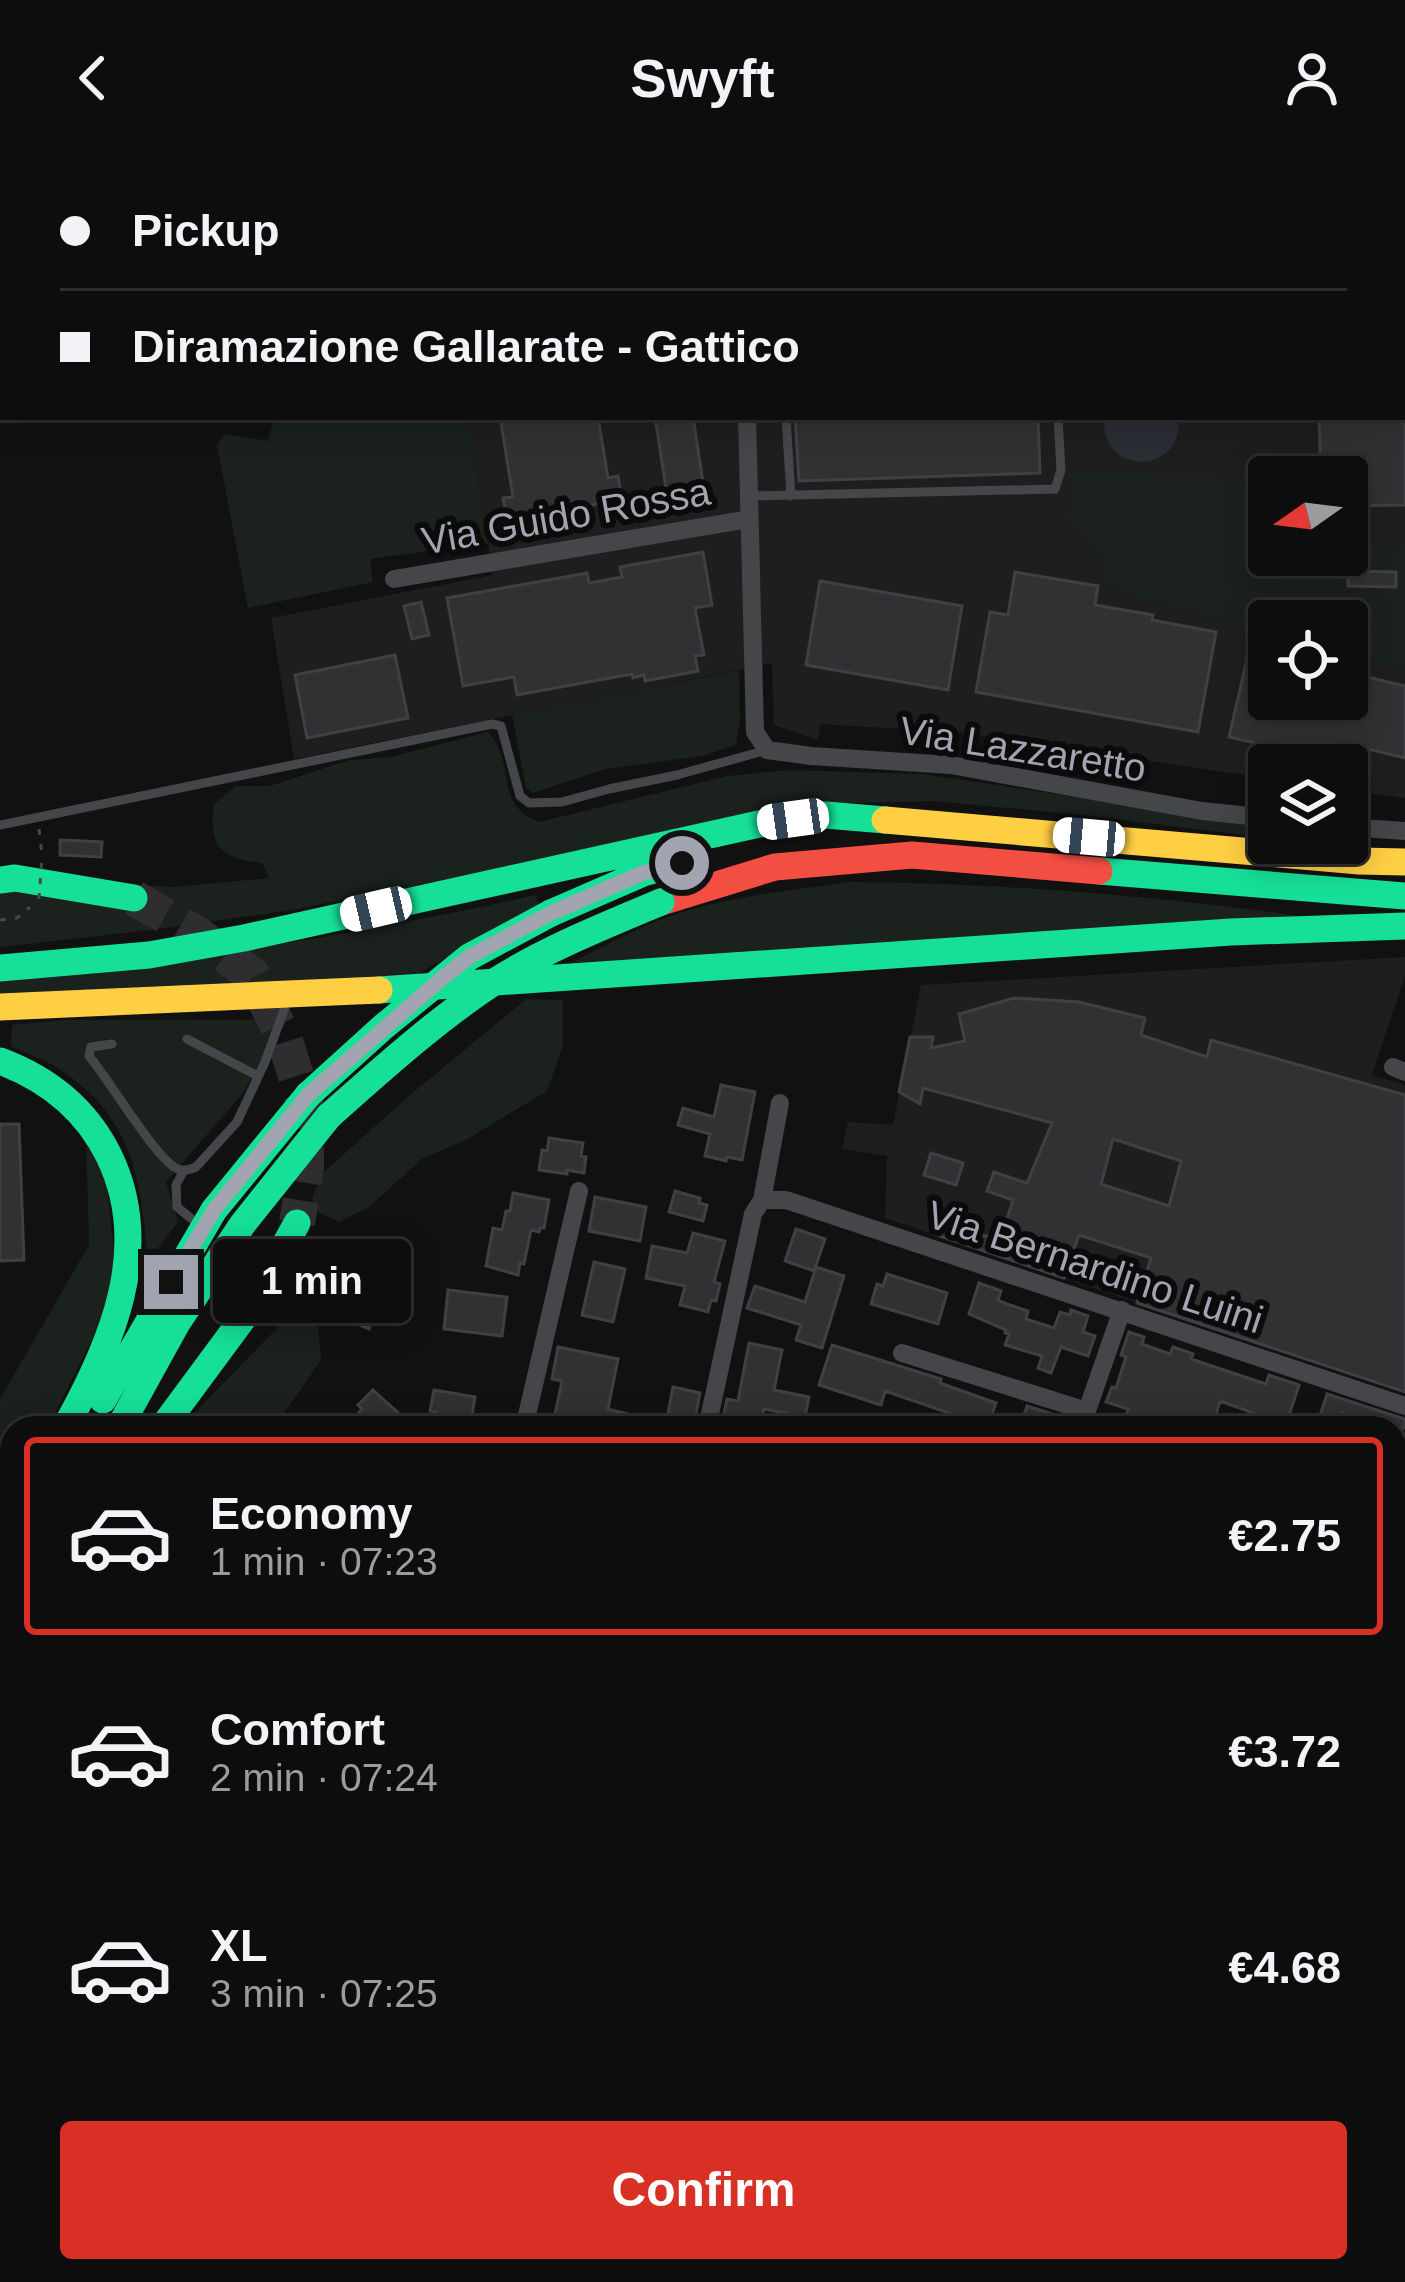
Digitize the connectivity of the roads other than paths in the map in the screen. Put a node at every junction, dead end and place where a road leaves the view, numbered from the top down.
1 (747, 420) edge
2 (786, 420) edge
3 (1058, 420) edge
4 (749, 496) junction
5 (791, 496) junction
6 (749, 519) junction
7 (394, 579) dead end
8 (767, 750) junction
9 (1248, 816) edge
10 (909, 822) junction
11 (0, 825) edge
12 (1368, 828) edge
13 (1405, 831) edge
14 (1405, 862) edge
15 (0, 880) edge
16 (1405, 896) edge
17 (134, 898) tunnel mouth
18 (1405, 926) edge
19 (0, 968) edge
20 (288, 996) junction
21 (0, 1007) edge
22 (187, 1039) dead end
23 (112, 1044) dead end
24 (0, 1061) edge
25 (258, 1076) junction
26 (780, 1103) dead end
27 (184, 1170) junction
28 (579, 1191) dead end
29 (763, 1200) junction
30 (297, 1223) tunnel mouth
31 (198, 1224) dead end
32 (1121, 1310) junction
33 (902, 1353) dead end
34 (1405, 1406) edge
35 (72, 1416) edge
36 (93, 1416) edge
37 (126, 1416) edge
38 (171, 1416) edge
39 (527, 1416) edge
40 (710, 1416) edge
41 (1076, 1416) edge
42 (1085, 1416) edge

1 - 4 street, Via Guido Rossa
2 - 5 lane
3 - 5 lane
4 - 5 lane
4 - 6 street, Via Guido Rossa
6 - 7 street, Via Guido Rossa
6 - 8 street, Via Guido Rossa
8 - 9 street, Via Lazzaretto
8 - 11 lane
10 - 14 main road
10 - 19 main road
10 - 36 main road, bridge
12 - 13 street
15 - 17 main road
16 - 37 main road, bridge
18 - 20 main road
20 - 21 main road
20 - 25 lane
22 - 25 lane
23 - 27 lane
24 - 35 main road
25 - 27 lane
26 - 29 street
27 - 31 lane
28 - 39 street
29 - 32 street, Via Bernardino Luini
29 - 40 street
30 - 38 main road
32 - 34 street, Via Bernardino Luini
32 - 42 street
33 - 41 street

